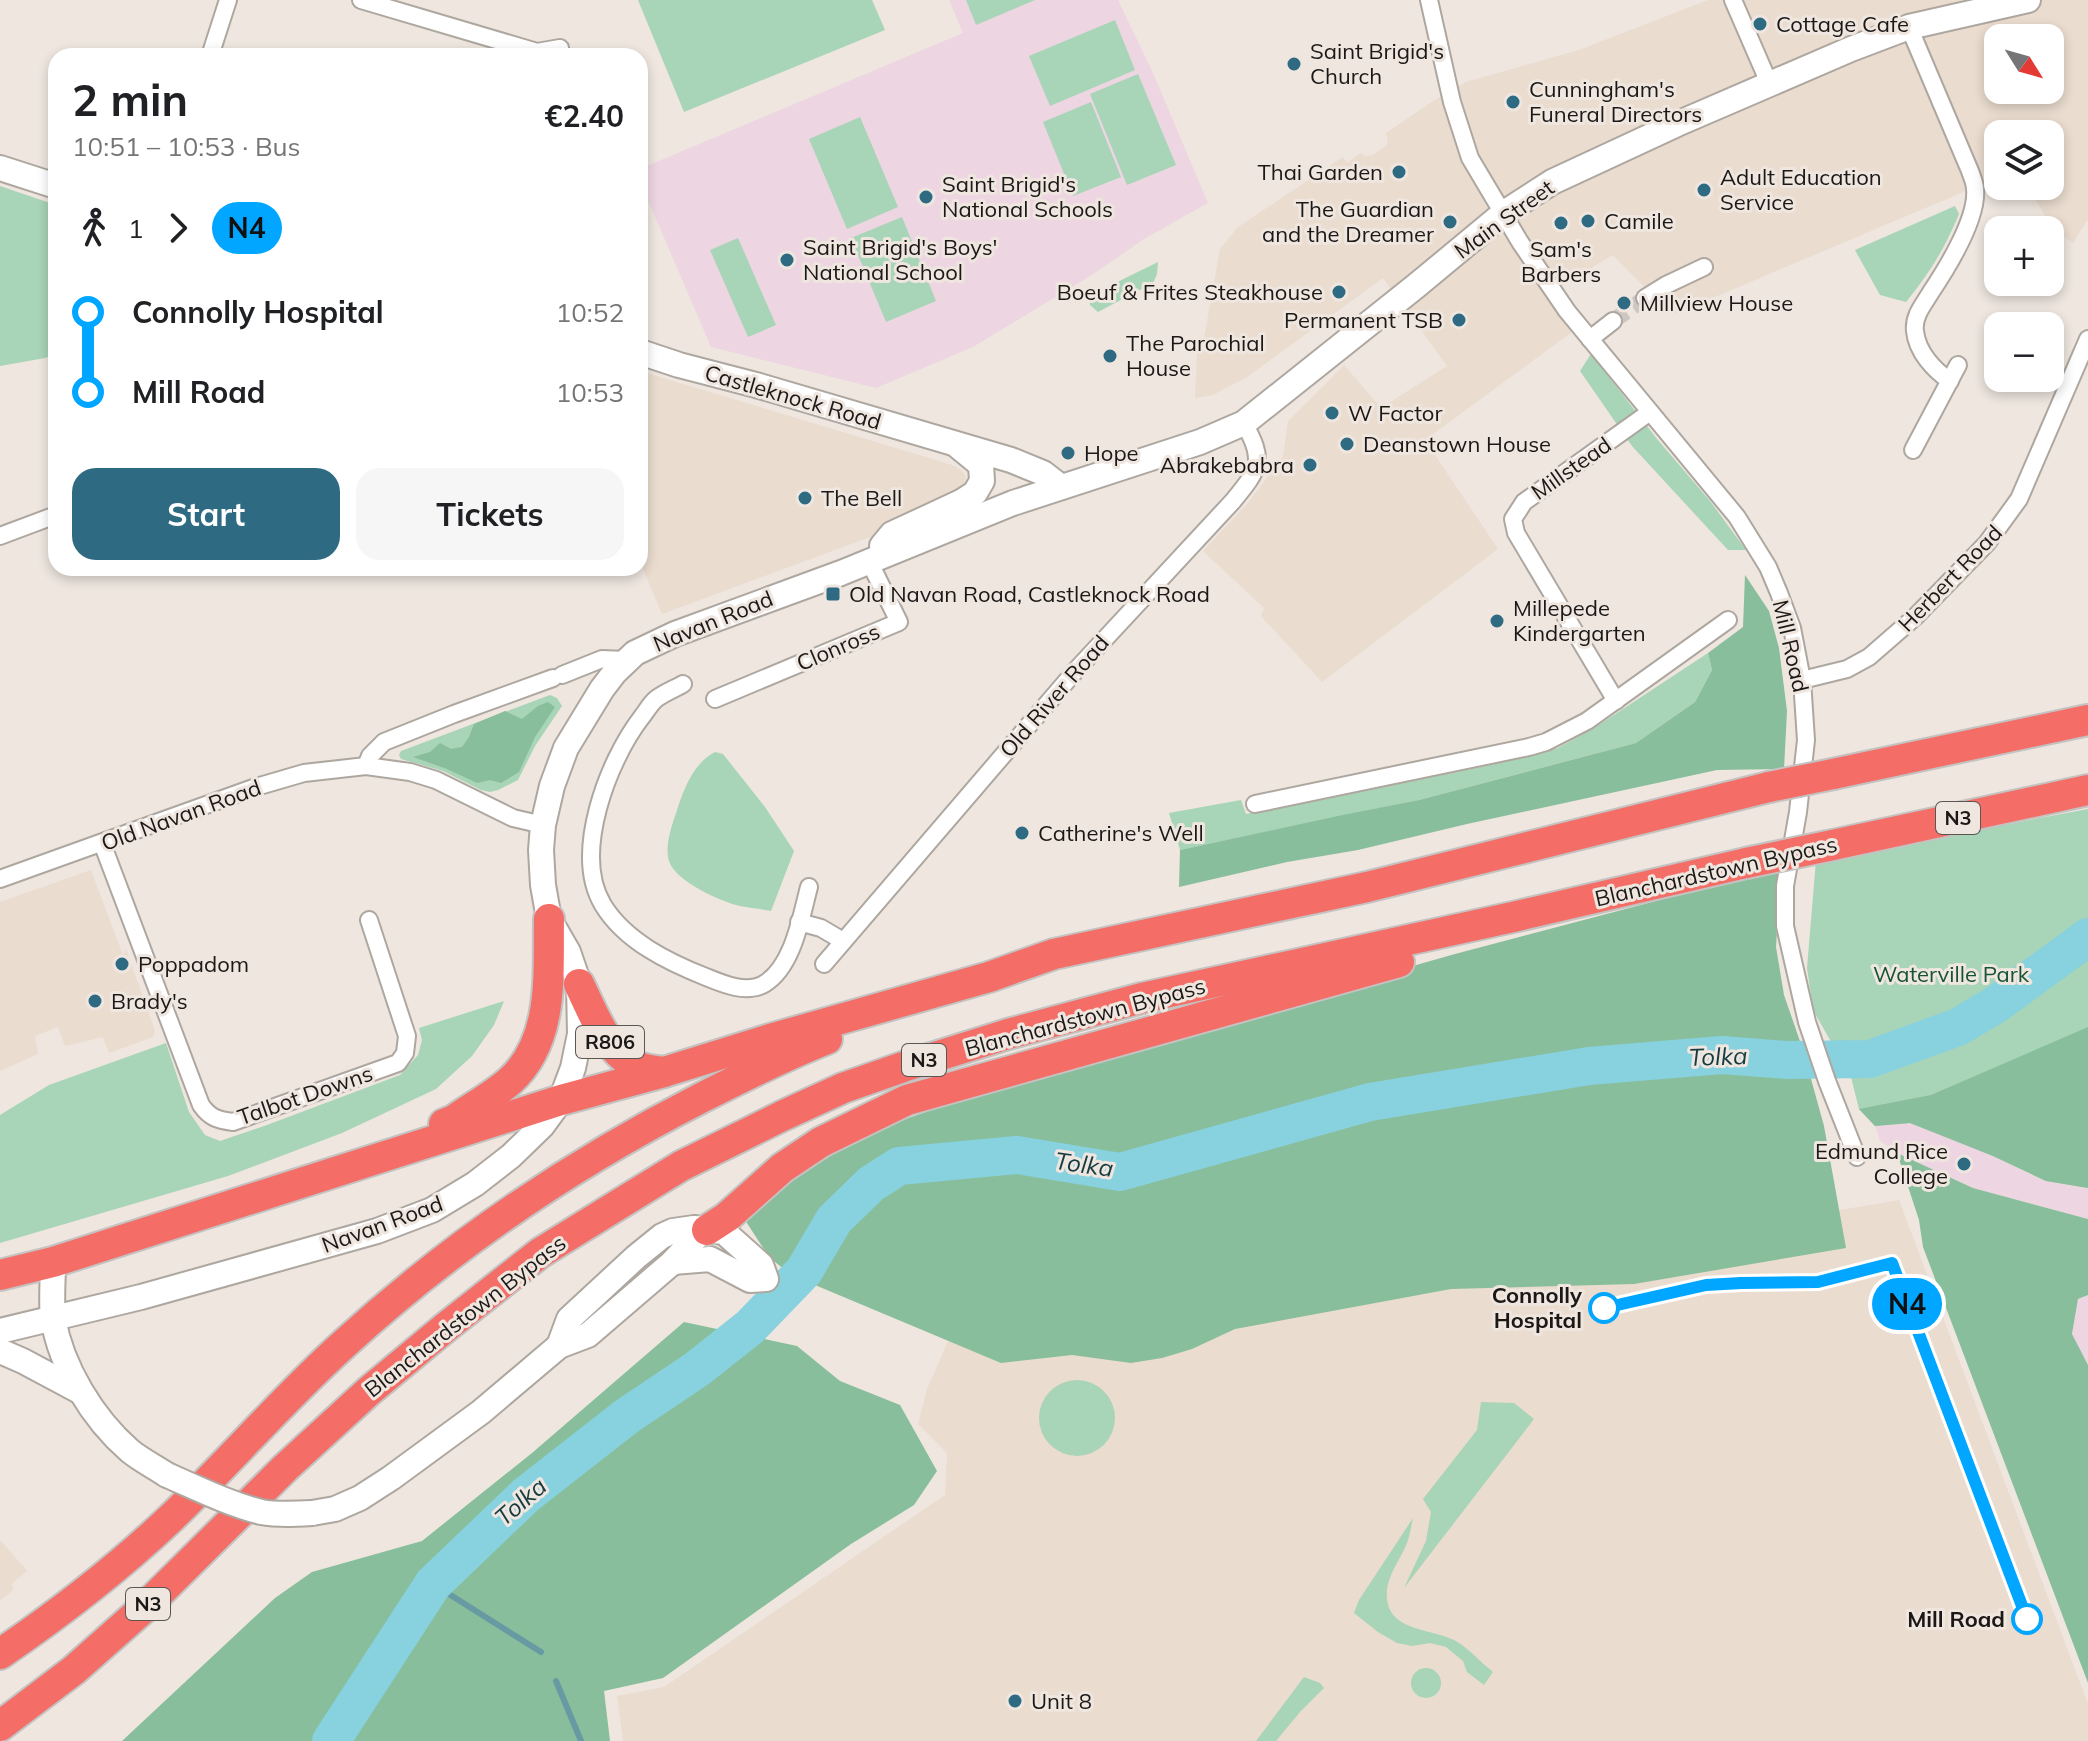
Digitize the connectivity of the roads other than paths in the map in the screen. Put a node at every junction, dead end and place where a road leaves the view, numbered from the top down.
1 (228, 0) edge
2 (361, 0) edge
3 (1429, 0) edge
4 (1733, 0) edge
5 (2028, 0) edge
6 (1909, 27) junction
7 (213, 48) edge
8 (523, 48) edge
9 (1769, 83) junction
10 (0, 168) edge
11 (48, 183) edge
12 (1504, 213) junction
13 (1704, 267) dead end
14 (1645, 298) tunnel mouth
15 (1613, 321) tunnel mouth
16 (1590, 339) junction
17 (2088, 339) edge
18 (648, 355) edge
19 (1958, 365) dead end
20 (1950, 381) junction
21 (1650, 412) junction
22 (1244, 423) junction
23 (946, 440) junction
24 (1913, 450) dead end
25 (1061, 487) junction
26 (48, 518) edge
27 (0, 536) edge
28 (869, 561) junction
29 (1728, 620) dead end
30 (626, 660) junction
31 (1802, 680) junction
32 (683, 684) dead end
33 (715, 699) dead end
34 (1616, 701) junction
35 (2088, 720) edge
36 (366, 766) junction
37 (2088, 790) edge
38 (1255, 804) dead end
39 (543, 825) junction
40 (102, 843) junction
41 (0, 879) edge
42 (1669, 881) junction
43 (809, 887) dead end
44 (549, 919) junction
45 (369, 920) dead end
46 (799, 922) junction
47 (843, 941) junction
48 (824, 964) dead end
49 (989, 977) junction
50 (579, 984) junction
51 (664, 1072) junction
52 (561, 1100) junction
53 (1857, 1157) dead end
54 (310, 1180) junction
55 (707, 1230) junction
56 (53, 1262) junction
57 (673, 1262) junction
58 (0, 1275) edge
59 (53, 1317) junction
60 (0, 1331) edge
61 (559, 1346) junction
62 (0, 1351) edge
63 (81, 1392) junction
64 (0, 1654) edge
65 (0, 1726) edge

1 - 7 street
2 - 8 street
3 - 12 street, Mill Road
4 - 9 street
5 - 6 street, Main Street
6 - 9 street, Main Street
6 - 20 street
9 - 12 street, Main Street
10 - 11 street
12 - 16 street, Mill Road
12 - 22 street, Main Street
13 - 14 street
15 - 16 street
16 - 21 street, Mill Road
17 - 31 street, Herbert Road
18 - 23 street, Castleknock Road / R806
19 - 20 street
20 - 24 street
21 - 31 street, Mill Road
21 - 34 street, Millstead
22 - 25 street, Main Street
22 - 47 street, Old River Road
23 - 25 street, Castleknock Road / R806
23 - 28 street, Castleknock Road / R806
25 - 28 street, Navan Road / R806
26 - 27 street
28 - 30 street, Navan Road / R806
28 - 33 street, Clonross
29 - 34 street
30 - 36 street
30 - 39 street, Navan Road / R806
31 - 53 street, Mill Road
32 - 46 street
34 - 38 street
35 - 49 highway, bridge
36 - 39 street, Old Navan Road
36 - 40 street, Old Navan Road
37 - 42 highway, Blanchardstown Bypass / N3, bridge
39 - 44 street, Navan Road / R806
40 - 41 street, Old Navan Road
40 - 45 street, Talbot Downs
42 - 55 highway, N3
42 - 65 highway, Blanchardstown Bypass / N3
43 - 46 street
44 - 50 street, Navan Road / R806
44 - 54 highway
46 - 47 street
47 - 48 street, Old River Road
49 - 51 highway
49 - 64 highway
50 - 51 highway, R806
50 - 52 street, Navan Road / R806
51 - 52 highway
52 - 54 highway
52 - 59 street, Navan Road / R806
54 - 56 highway
55 - 57 street
55 - 57 street
55 - 61 street
56 - 58 highway
56 - 59 street
57 - 61 street
59 - 60 street, Navan Road / R806
59 - 63 street
61 - 63 street, bridge
62 - 63 street

